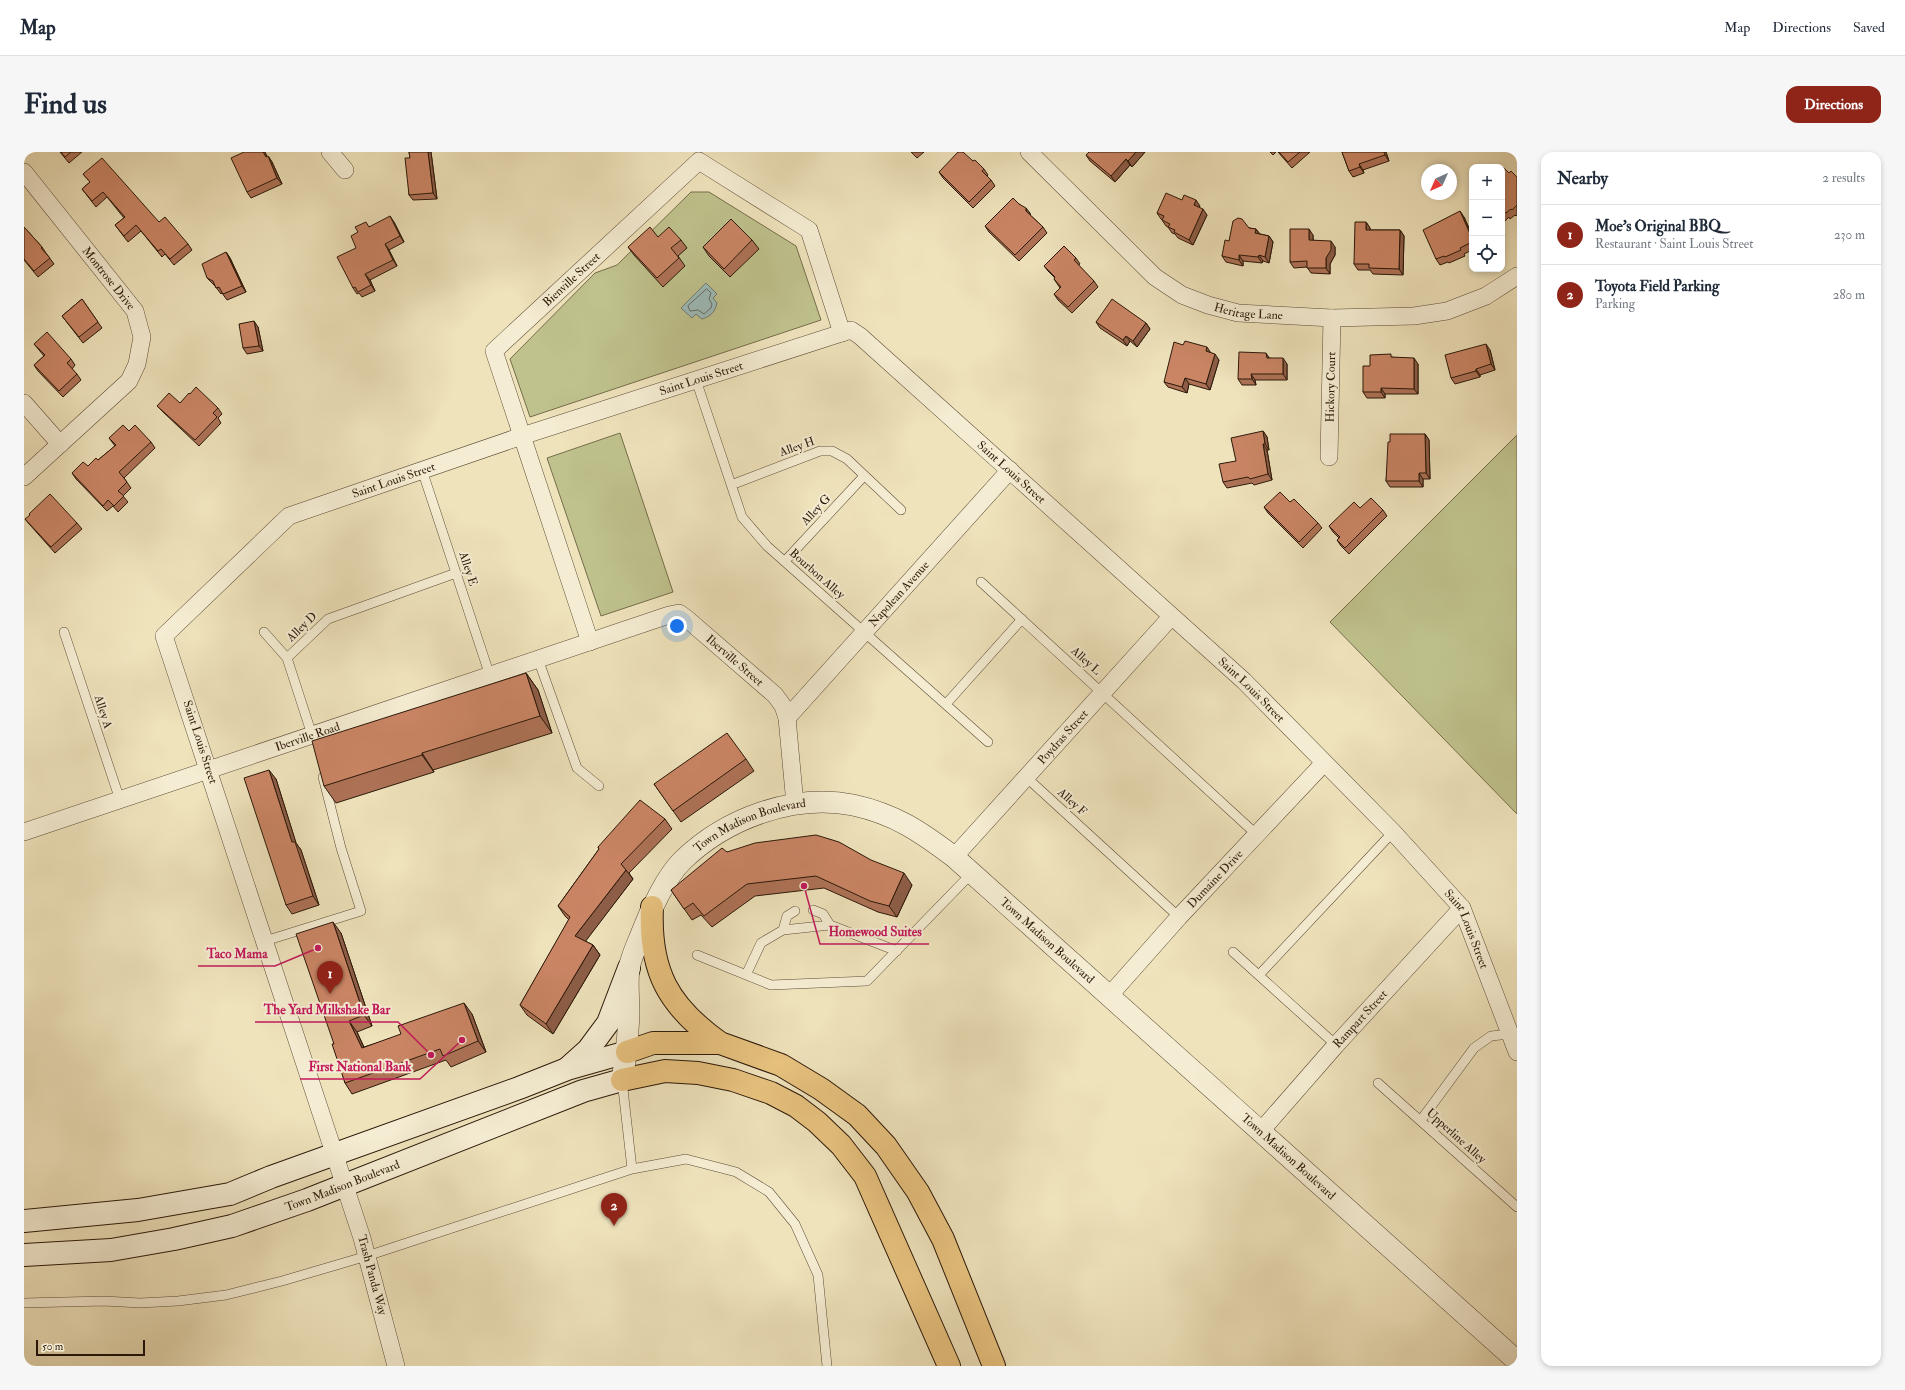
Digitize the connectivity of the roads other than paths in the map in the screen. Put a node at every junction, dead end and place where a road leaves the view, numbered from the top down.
1 (330, 152) edge
2 (1031, 153) edge
3 (345, 170) dead end
4 (24, 172) edge
5 (1517, 276) edge
6 (1332, 318) junction
7 (842, 333) junction
8 (696, 380) junction
9 (24, 403) edge
10 (522, 436) junction
11 (60, 444) junction
12 (1329, 457) dead end
13 (422, 470) junction
14 (1010, 470) junction
15 (864, 476) junction
16 (24, 477) edge
17 (731, 485) junction
18 (902, 510) dead end
19 (785, 561) junction
20 (456, 573) junction
21 (981, 582) dead end
22 (1171, 617) junction
23 (1022, 619) junction
24 (64, 632) dead end
25 (264, 632) dead end
26 (865, 632) junction
27 (590, 642) junction
28 (287, 658) junction
29 (538, 659) junction
30 (490, 676) junction
31 (1103, 692) junction
32 (946, 704) junction
33 (788, 718) junction
34 (988, 742) dead end
35 (314, 743) junction
36 (1324, 763) junction
37 (320, 765) edge
38 (209, 770) junction
39 (1026, 777) junction
40 (599, 786) dead end
41 (120, 800) junction
42 (795, 804) junction
43 (24, 832) edge
44 (1392, 832) junction
45 (1256, 834) junction
46 (954, 857) junction
47 (972, 873) junction
48 (652, 907) junction
49 (1462, 908) junction
50 (813, 910) dead end
51 (795, 911) dead end
52 (1179, 917) junction
53 (830, 925) junction
54 (783, 930) junction
55 (265, 941) junction
56 (897, 951) junction
57 (1233, 952) dead end
58 (697, 955) dead end
59 (629, 968) junction
60 (746, 975) junction
61 (1260, 975) junction
62 (1109, 996) junction
63 (1510, 1034) junction
64 (720, 1042) junction
65 (1336, 1044) junction
66 (627, 1052) junction
67 (1517, 1052) edge
68 (567, 1069) junction
69 (622, 1080) junction
70 (1378, 1083) dead end
71 (1421, 1120) junction
72 (1260, 1132) junction
73 (335, 1154) junction
74 (632, 1169) junction
75 (345, 1184) junction
76 (1517, 1207) edge
77 (24, 1221) edge
78 (24, 1255) edge
79 (367, 1256) junction
80 (24, 1303) edge
81 (1517, 1361) edge
82 (396, 1366) edge
83 (827, 1366) edge
84 (949, 1366) edge
85 (994, 1366) edge

1 - 3 street
2 - 6 street, Heritage Lane
4 - 11 street, Montrose Drive
5 - 6 street, Heritage Lane
6 - 12 street, Hickory Court
7 - 8 street, Saint Louis Street
7 - 10 street, Bienville Street
7 - 14 street, Saint Louis Street
8 - 10 street, Saint Louis Street
8 - 17 lane, Bourbon Alley
9 - 11 street
10 - 13 street, Saint Louis Street
10 - 27 street, Bienville Street
11 - 16 street, Montrose Drive
13 - 20 lane, Alley E
13 - 38 street, Saint Louis Street
14 - 22 street, Saint Louis Street
14 - 26 street, Napolean Avenue
15 - 17 lane, Alley H
15 - 18 lane, Alley H
15 - 19 lane, Alley G
17 - 19 lane, Bourbon Alley
19 - 26 lane, Bourbon Alley
20 - 28 lane, Alley D
20 - 30 lane, Alley E
21 - 23 lane, Alley L
22 - 31 street, Poydras Street
22 - 36 street, Saint Louis Street
23 - 31 lane, Alley L
23 - 32 lane
24 - 41 lane, Alley A
25 - 28 lane
26 - 32 lane, Bourbon Alley
26 - 33 street, Napolean Avenue
27 - 29 street, Iberville Road
27 - 33 street, Iberville Street
28 - 35 lane, Alley D
29 - 30 street, Iberville Road
29 - 40 lane
30 - 35 street, Iberville Road
31 - 39 street, Poydras Street
31 - 45 lane, Alley L
32 - 34 lane, Bourbon Alley
33 - 42 street, Iberville Street
35 - 38 street, Iberville Road
36 - 44 street, Saint Louis Street
36 - 45 street, Dumaine Drive
37 - 55 lane
38 - 41 street, Iberville Road
38 - 55 street, Saint Louis Street
39 - 46 street, Poydras Street
39 - 52 lane, Alley F
41 - 43 street, Iberville Road
42 - 46 street, Town Madison Boulevard
42 - 48 street, Town Madison Boulevard
44 - 49 street, Saint Louis Street
44 - 61 lane
45 - 52 street, Dumaine Drive
46 - 47 street, Town Madison Boulevard
47 - 56 lane
47 - 62 street, Town Madison Boulevard
48 - 59 street, Town Madison Boulevard
48 - 64 highway
49 - 63 street, Saint Louis Street
49 - 65 street, Rampart Street
50 - 53 lane
51 - 54 lane
52 - 62 street, Dumaine Drive
53 - 54 lane
53 - 56 lane
54 - 60 lane
55 - 73 street, Saint Louis Street
56 - 60 lane
57 - 61 lane
58 - 60 lane
59 - 66 street, Town Madison Boulevard
59 - 68 main road
61 - 65 lane
62 - 72 street, Town Madison Boulevard
63 - 67 street, Saint Louis Street
63 - 71 lane
64 - 66 highway
64 - 85 highway
65 - 72 street, Rampart Street
66 - 68 main road
66 - 69 street, Town Madison Boulevard
68 - 73 main road
69 - 74 lane
69 - 75 main road, Town Madison Boulevard
69 - 84 highway
70 - 71 lane, Upperline Alley
71 - 76 lane, Upperline Alley
72 - 81 street, Town Madison Boulevard
73 - 75 street, Trash Panda Way
73 - 77 main road
74 - 79 lane
74 - 83 lane
75 - 78 main road, Town Madison Boulevard
75 - 79 street, Trash Panda Way
79 - 80 lane
79 - 82 street, Trash Panda Way

